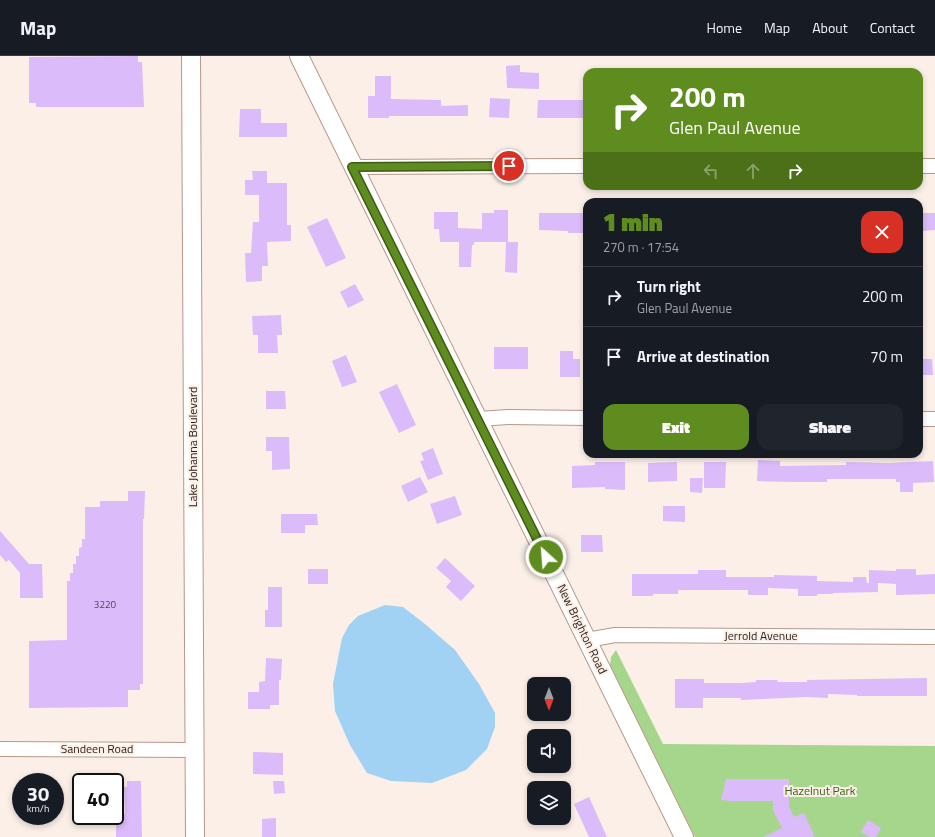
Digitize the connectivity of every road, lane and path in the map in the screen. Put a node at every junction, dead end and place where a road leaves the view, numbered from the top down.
1 (191, 56) edge
2 (299, 56) edge
3 (583, 166) edge
4 (923, 166) edge
5 (935, 166) edge
6 (352, 167) junction
7 (583, 418) edge
8 (923, 419) edge
9 (935, 419) edge
10 (478, 420) junction
11 (935, 637) edge
12 (587, 640) junction
13 (0, 749) edge
14 (194, 750) junction
15 (195, 837) edge
16 (684, 837) edge

1 - 14 street, Lake Johanna Boulevard
2 - 6 street, New Brighton Road
3 - 6 street
4 - 5 street
6 - 10 street, New Brighton Road
7 - 10 street
8 - 9 street
10 - 12 street, New Brighton Road
11 - 12 street, Jerrold Avenue
12 - 16 street, New Brighton Road
13 - 14 street, Sandeen Road
14 - 15 street, Lake Johanna Boulevard

